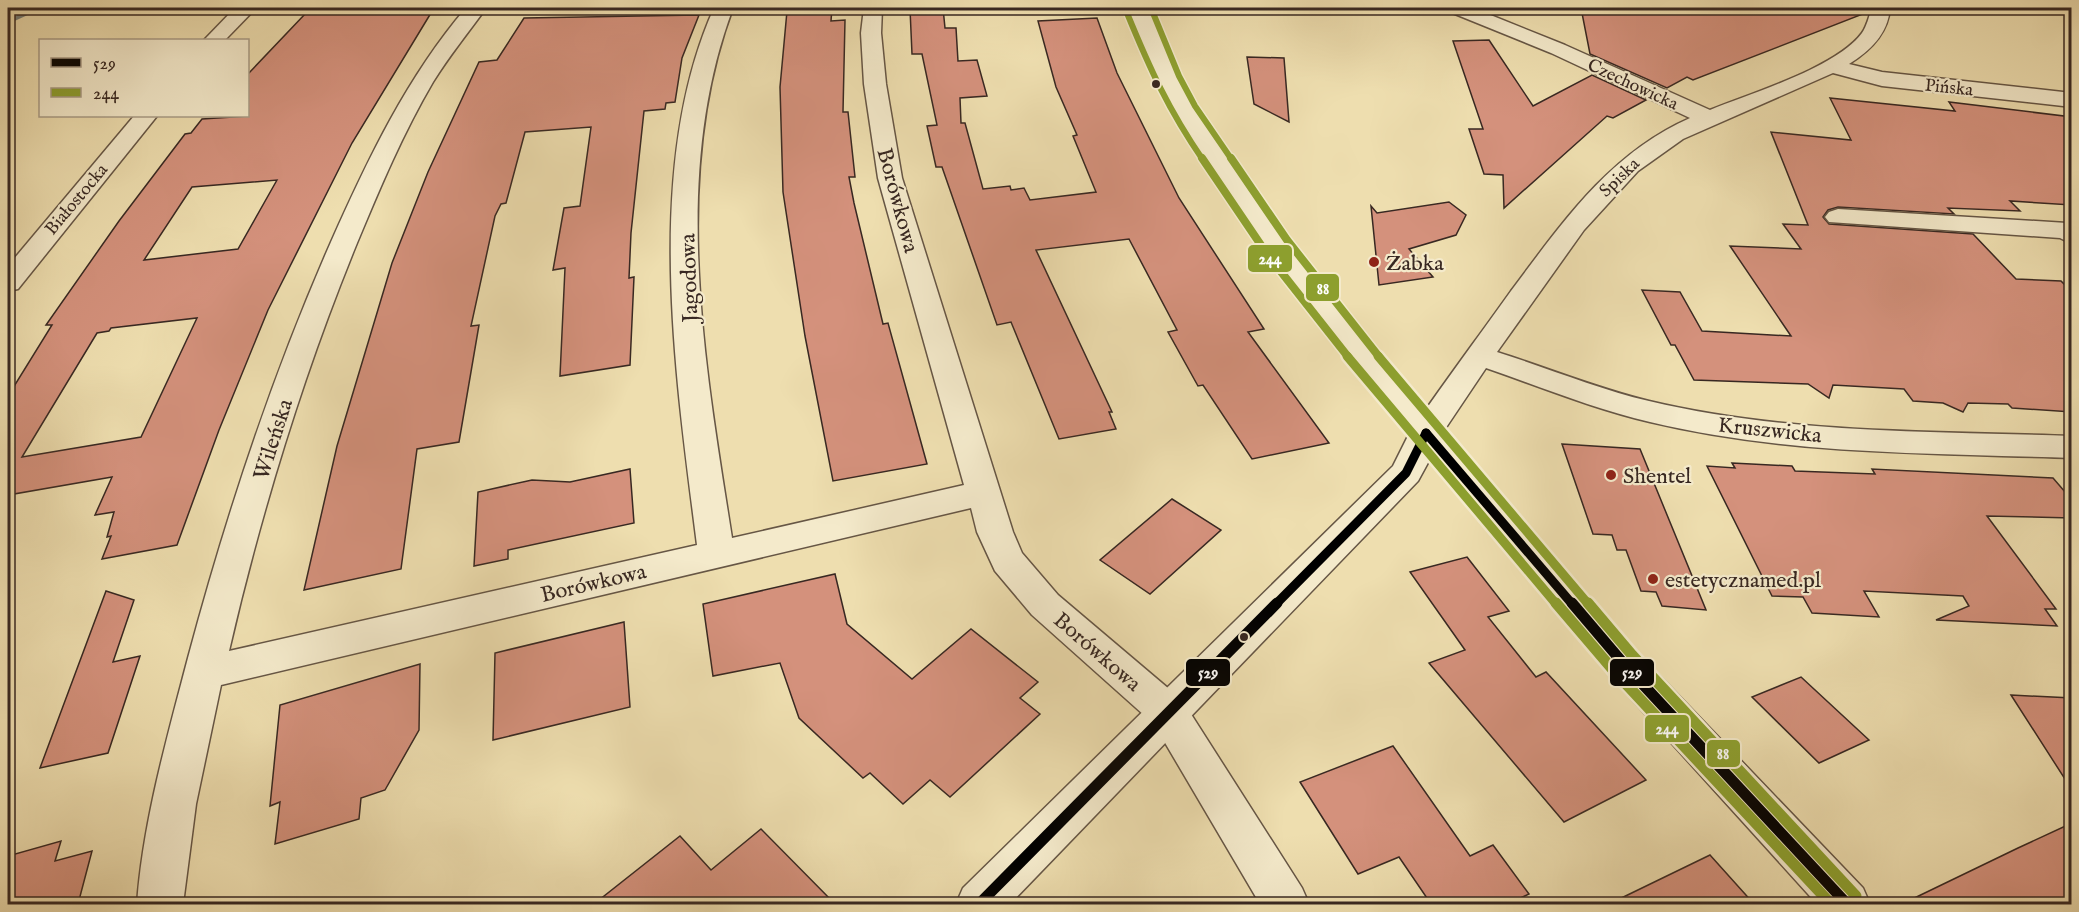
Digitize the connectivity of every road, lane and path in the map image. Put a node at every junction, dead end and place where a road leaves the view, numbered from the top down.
1 (246, 8) edge
2 (476, 8) edge
3 (723, 8) edge
4 (873, 8) edge
5 (1138, 8) edge
6 (1457, 8) edge
7 (1881, 8) edge
8 (1525, 15) dead end
9 (215, 39) edge
10 (1558, 49) junction
11 (1829, 66) junction
12 (2072, 100) edge
13 (145, 117) edge
14 (1709, 118) junction
15 (1838, 218) dead end
16 (2072, 236) edge
17 (8, 283) edge
18 (1479, 356) junction
19 (1426, 433) junction
20 (2072, 447) edge
21 (983, 492) junction
22 (716, 553) junction
23 (204, 673) junction
24 (1168, 712) junction
25 (160, 904) edge
26 (979, 904) edge
27 (1286, 904) edge
28 (1848, 904) edge

1 - 9 street
2 - 23 street, Wileńska
3 - 22 street, Jagodowa
4 - 21 street, Borówkowa
5 - 19 street
6 - 10 street, Czechowicka
7 - 11 street, Spiska
8 - 10 street, Czechowicka
10 - 14 street, Czechowicka
11 - 12 street, Pińska
11 - 14 street, Spiska
13 - 17 street, Białostocka
14 - 18 street, Spiska
15 - 16 street
18 - 19 street, Spiska
18 - 20 street, Kruszwicka
19 - 24 street, Spiska
19 - 28 street
21 - 22 street, Borówkowa
21 - 24 street, Borówkowa
22 - 23 street, Borówkowa
23 - 25 street, Wileńska
24 - 26 street, Spiska
24 - 27 street, Borówkowa

